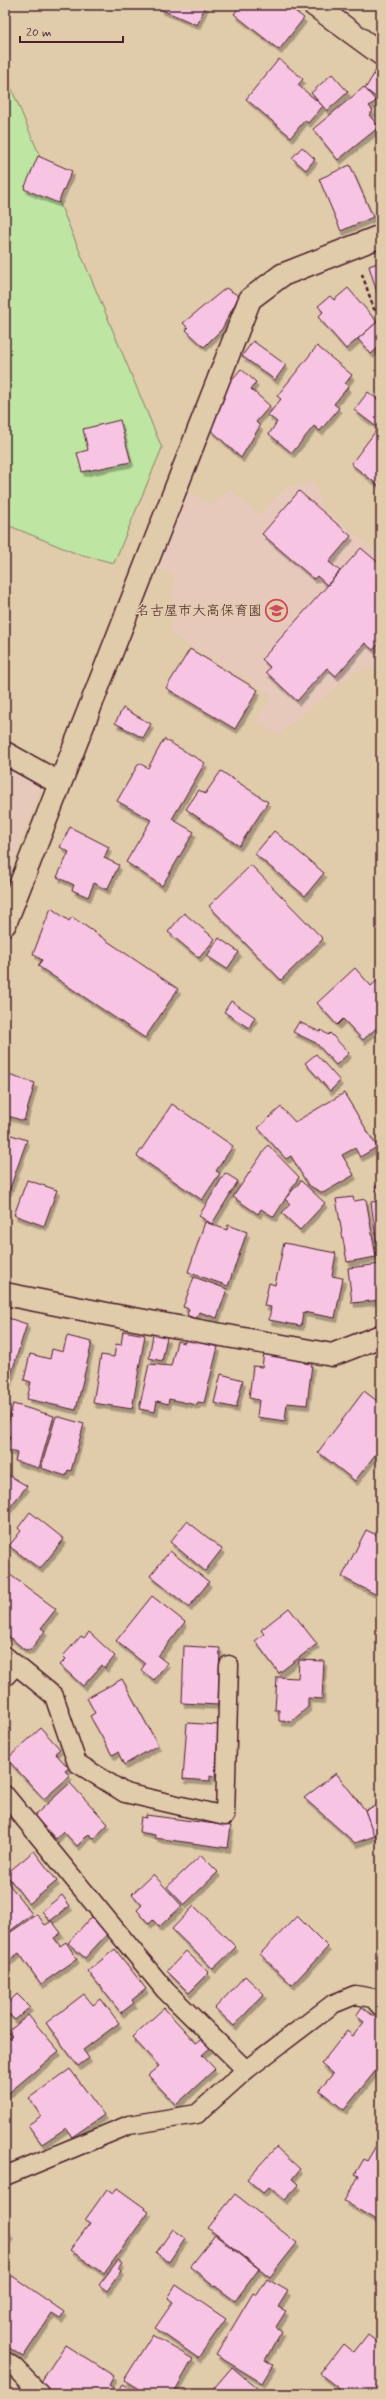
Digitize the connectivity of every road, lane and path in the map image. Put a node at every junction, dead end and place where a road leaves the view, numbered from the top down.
1 (314, 5) edge
2 (381, 54) edge
3 (381, 236) edge
4 (353, 247) junction
5 (381, 314) edge
6 (5, 754) edge
7 (59, 783) junction
8 (5, 924) edge
9 (5, 1294) edge
10 (381, 1336) edge
11 (229, 1665) dead end
12 (9, 1666) edge
13 (5, 1795) edge
14 (381, 2006) edge
15 (246, 2070) junction
16 (5, 2176) edge
17 (5, 2361) edge
18 (40, 2394) edge

1 - 2 street
3 - 4 street
4 - 5 path
4 - 7 street
6 - 7 street
7 - 8 street
9 - 10 street
11 - 12 lane
13 - 15 lane
14 - 15 lane
15 - 16 lane
17 - 18 lane

